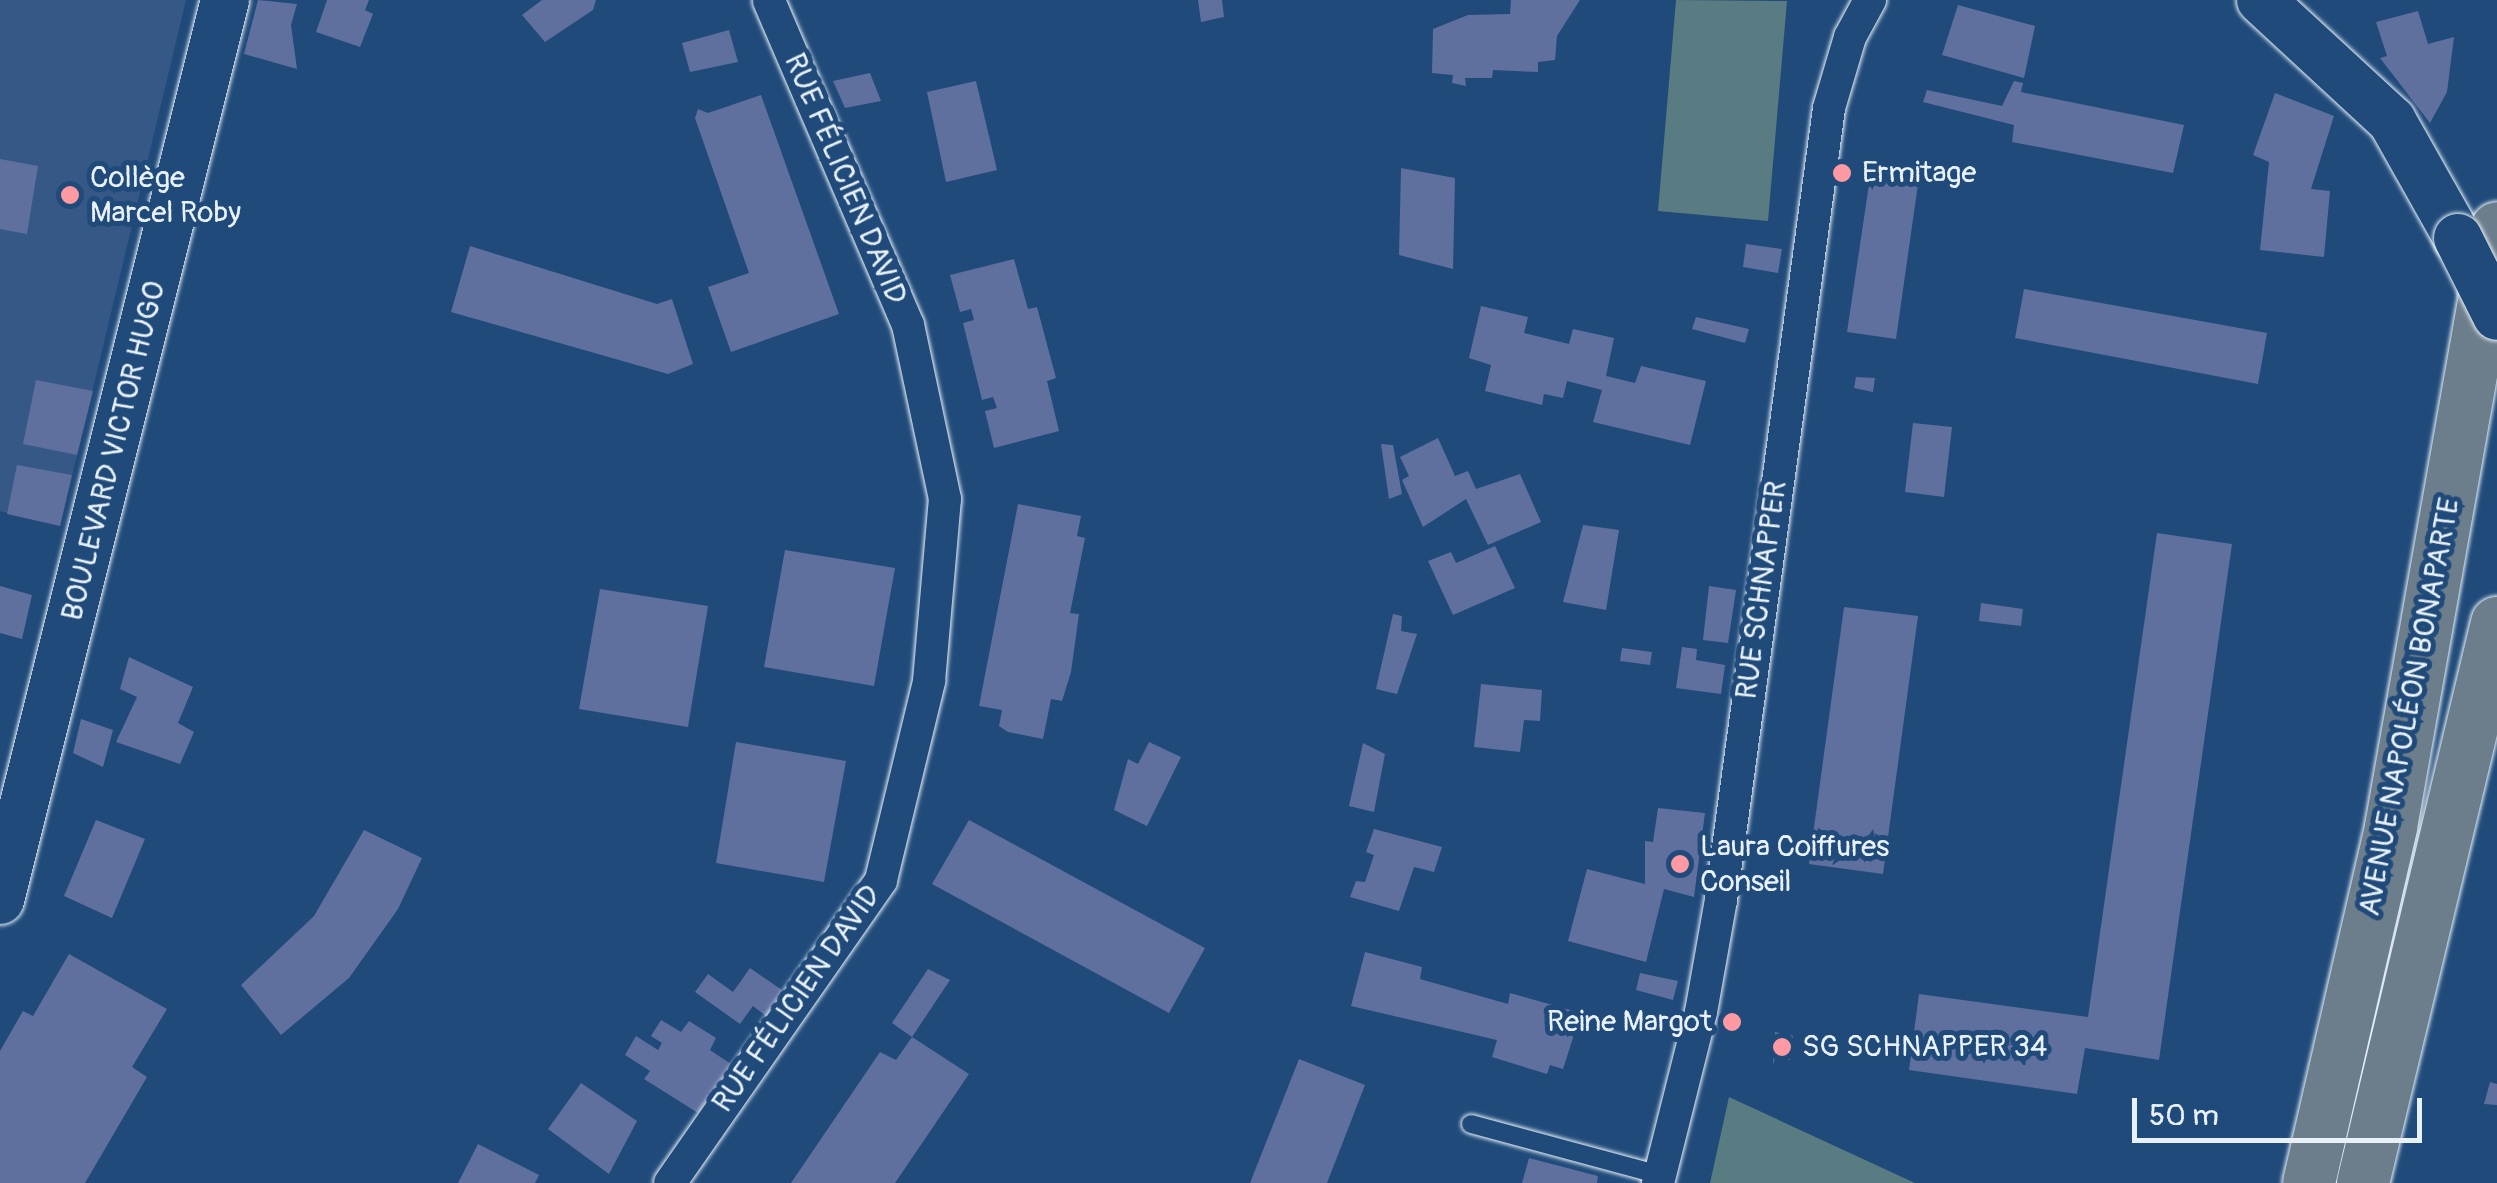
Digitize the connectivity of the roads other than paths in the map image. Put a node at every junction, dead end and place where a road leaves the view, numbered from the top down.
1 (225, 0) edge
2 (769, 0) edge
3 (1870, 0) edge
4 (2261, 0) edge
5 (2477, 234) edge
6 (2497, 316) edge
7 (2497, 623) edge
8 (0, 900) edge
9 (1472, 1124) dead end
10 (1659, 1179) edge
11 (670, 1183) edge
12 (2309, 1183) edge
13 (2363, 1183) edge

1 - 8 street, BOULEVARD VICTOR HUGO
2 - 11 street, RUE FÉLICIEN DAVID
3 - 10 street, RUE SCHNAPPER
4 - 5 street
5 - 6 street, bridge
5 - 12 main road, AVENUE NAPOLÉON BONAPARTE
7 - 13 main road, AVENUE NAPOLÉON BONAPARTE
9 - 10 lane

